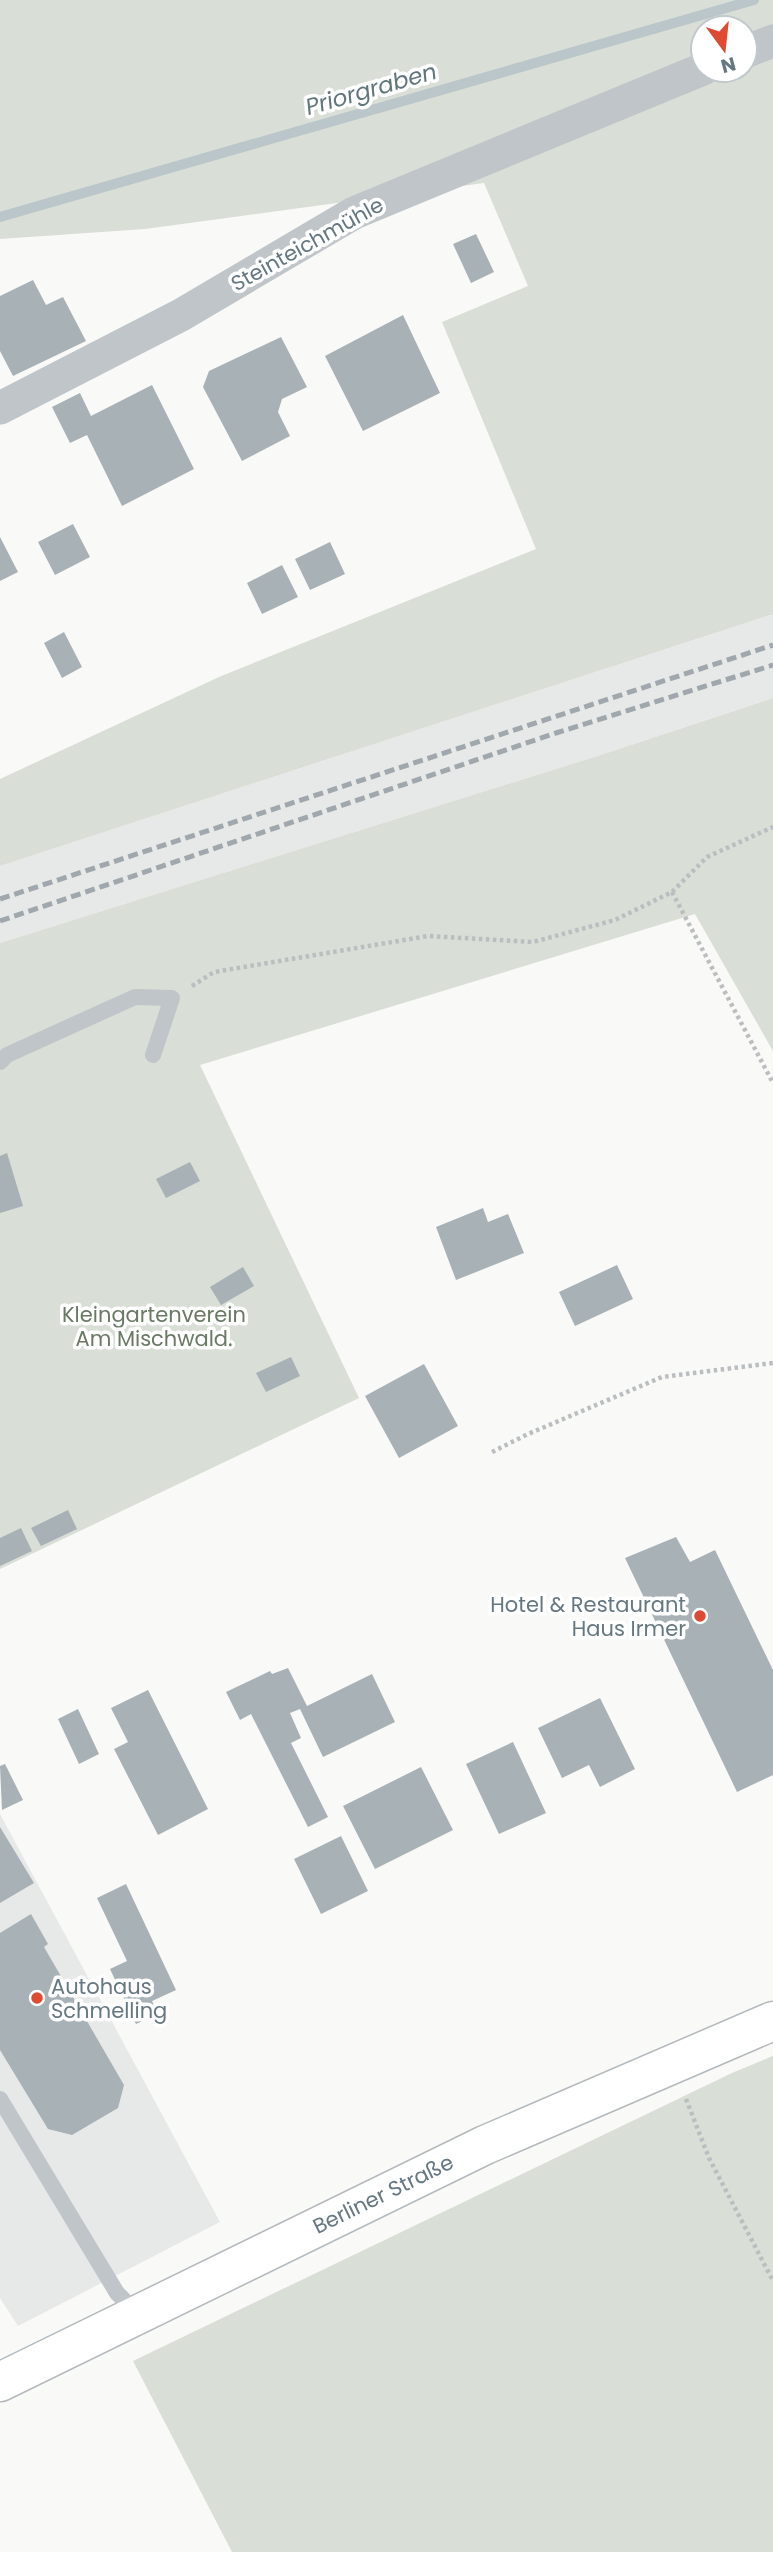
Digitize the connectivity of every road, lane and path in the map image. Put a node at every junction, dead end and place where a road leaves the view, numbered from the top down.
1 (689, 75) edge
2 (0, 408) edge
3 (773, 827) edge
4 (672, 892) junction
5 (172, 998) junction
6 (153, 1055) dead end
7 (0, 1062) edge
8 (773, 1083) edge
9 (773, 1363) edge
10 (492, 1452) dead end
11 (773, 2021) edge
12 (673, 2064) junction
13 (0, 2099) edge
14 (773, 2281) edge
15 (137, 2313) junction
16 (0, 2382) edge

1 - 2 street, Steinteichmühle
3 - 4 path
4 - 5 path
4 - 8 path
5 - 6 lane
5 - 7 lane
9 - 10 path
11 - 12 main road, Berliner Straße
12 - 14 path
12 - 15 main road, Berliner Straße
13 - 15 lane
15 - 16 main road, Berliner Straße

